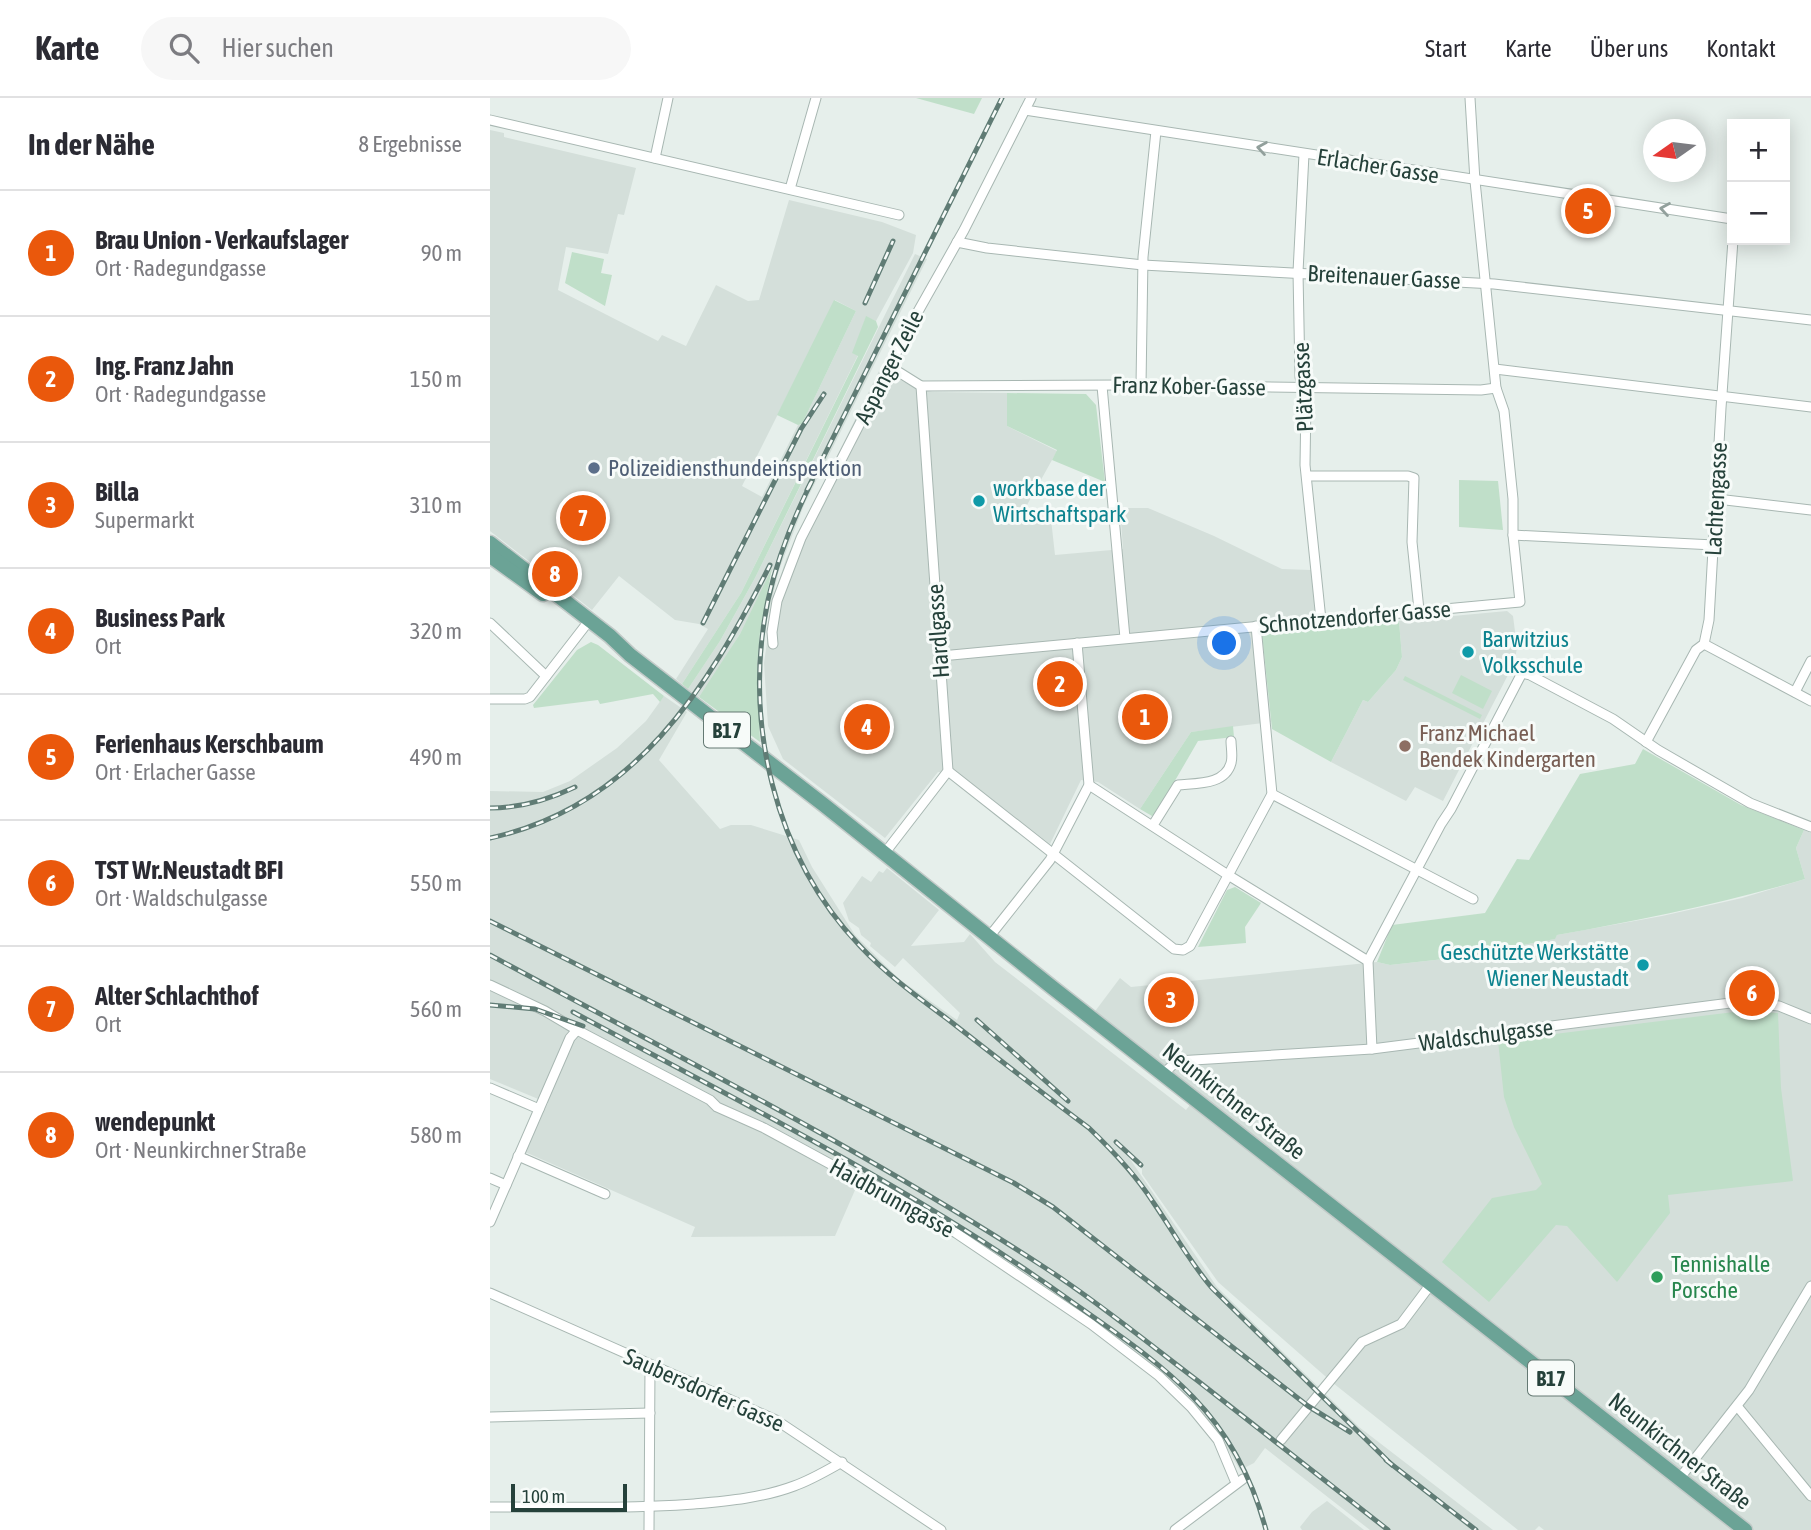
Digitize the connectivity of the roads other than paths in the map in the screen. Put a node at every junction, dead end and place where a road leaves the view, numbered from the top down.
1 (668, 98) edge
2 (816, 98) edge
3 (1031, 98) edge
4 (1470, 98) edge
5 (1025, 110) junction
6 (490, 120) edge
7 (1156, 131) junction
8 (1304, 154) junction
9 (655, 158) junction
10 (1475, 181) junction
11 (790, 189) junction
12 (899, 215) dead end
13 (1727, 218) edge
14 (957, 242) junction
15 (1733, 245) edge
16 (1143, 265) junction
17 (1298, 272) junction
18 (1486, 283) junction
19 (1728, 311) junction
20 (1811, 320) edge
21 (889, 366) junction
22 (1495, 369) junction
23 (1141, 385) junction
24 (921, 386) junction
25 (1102, 386) junction
26 (1496, 387) junction
27 (1303, 388) junction
28 (1722, 397) junction
29 (1811, 407) edge
30 (1307, 476) junction
31 (1717, 499) junction
32 (1811, 510) edge
33 (1513, 536) junction
34 (490, 543) edge
35 (1714, 545) junction
36 (490, 556) edge
37 (1419, 610) junction
38 (1321, 620) junction
39 (490, 623) edge
40 (586, 626) junction
41 (1256, 626) junction
42 (1125, 638) junction
43 (1077, 643) junction
44 (773, 644) dead end
45 (1704, 644) junction
46 (630, 655) junction
47 (940, 656) junction
48 (1811, 661) edge
49 (546, 677) junction
50 (1795, 692) junction
51 (490, 699) edge
52 (1811, 701) edge
53 (1231, 741) dead end
54 (1646, 742) junction
55 (948, 771) junction
56 (1089, 785) junction
57 (1272, 794) junction
58 (1153, 825) junction
59 (1811, 828) edge
60 (884, 853) junction
61 (1054, 855) junction
62 (1417, 870) junction
63 (1228, 876) junction
64 (1473, 900) dead end
65 (989, 937) junction
66 (1368, 961) junction
67 (490, 985) edge
68 (1811, 1018) edge
69 (577, 1030) junction
70 (1373, 1049) junction
71 (1162, 1074) junction
72 (490, 1088) edge
73 (539, 1109) junction
74 (518, 1156) junction
75 (490, 1178) edge
76 (506, 1185) junction
77 (605, 1194) dead end
78 (490, 1222) edge
79 (1431, 1284) junction
80 (1811, 1286) edge
81 (490, 1293) edge
82 (650, 1366) junction
83 (1737, 1406) junction
84 (650, 1413) junction
85 (490, 1417) edge
86 (1281, 1440) dead end
87 (842, 1462) junction
88 (1679, 1479) junction
89 (1811, 1496) edge
90 (490, 1507) edge
91 (649, 1507) junction
92 (649, 1530) edge
93 (941, 1530) edge
94 (1175, 1530) edge
95 (1745, 1530) edge

1 - 9 street
2 - 11 street
3 - 5 street, Aspanger Zeile
4 - 10 street
5 - 7 street, Erlacher Gasse
5 - 14 street, Aspanger Zeile
6 - 9 street
8 -> 7 street, Erlacher Gasse
7 - 16 street
8 - 10 street, Erlacher Gasse
8 - 17 street, Plätzgasse
9 - 11 street
13 -> 10 street, Erlacher Gasse
10 - 18 street
11 - 12 street
14 - 16 street, Breitenauer Gasse
14 - 21 street, Aspanger Zeile
15 - 19 street, Lachtengasse
16 - 17 street, Breitenauer Gasse
16 - 23 street
17 - 18 street, Breitenauer Gasse
17 - 27 street, Plätzgasse
18 - 19 street, Breitenauer Gasse
18 - 22 street
19 - 20 street, Breitenauer Gasse
19 - 28 street, Lachtengasse
21 - 24 street
21 - 44 street, Aspanger Zeile
22 - 26 street
22 - 28 street
23 - 25 street, Franz Kober-Gasse
23 - 27 street, Franz Kober-Gasse
24 - 25 street, Franz Kober-Gasse
24 - 47 street, Hardlgasse
25 - 42 street
26 - 27 street, Franz Kober-Gasse
26 - 33 street
27 - 30 street, Plätzgasse
28 - 29 street
28 - 31 street, Lachtengasse
30 - 37 street
30 - 38 street, Plätzgasse
31 - 32 street
31 - 35 street, Lachtengasse
33 - 35 street
33 - 37 street, Schnotzendorfer Gasse
34 - 46 main road, Neunkirchner Straße / B17
35 - 45 street, Lachtengasse
36 - 40 main road, Neunkirchner Straße / B17
37 - 38 street, Schnotzendorfer Gasse
38 - 41 street, Schnotzendorfer Gasse
39 - 49 street
40 - 46 main road, Neunkirchner Straße / B17
40 - 49 street
41 - 42 street, Schnotzendorfer Gasse
41 - 57 street
42 - 43 street, Schnotzendorfer Gasse
43 - 47 street, Schnotzendorfer Gasse
43 - 56 street
45 - 50 street
45 - 54 street, Lachtengasse
46 - 60 main road, Neunkirchner Straße / B17
47 - 55 street, Hardlgasse
48 - 50 street
49 - 51 street
50 - 52 street
53 - 58 street
54 - 59 street
54 - 62 street
55 - 60 street
55 - 61 street
56 - 58 street
56 - 61 street
57 - 62 street
57 - 63 street
58 - 63 street
60 - 65 main road, Neunkirchner Straße / B17
61 - 63 street
61 - 65 street
62 - 64 street
62 - 66 street
63 - 66 street
65 - 71 main road, Neunkirchner Straße / B17
66 - 70 street
67 - 69 street, Haidbrunngasse
68 - 70 street, Waldschulgasse
69 - 73 street
69 - 94 street, Haidbrunngasse
70 - 71 street, Waldschulgasse
71 - 79 main road, Neunkirchner Straße / B17
72 - 73 street
73 - 74 street
74 - 76 street
74 - 77 street
75 - 76 street
76 - 78 street
79 - 86 street
79 - 88 main road, Neunkirchner Straße / B17
80 - 83 street
81 - 82 street, Saubersdorfer Gasse
82 - 84 street
82 - 87 street, Saubersdorfer Gasse
83 - 88 street
83 - 89 street
84 - 85 street
84 - 91 street
87 - 91 street
87 - 93 street, Saubersdorfer Gasse
88 - 95 main road, Neunkirchner Straße / B17
90 - 91 street
91 - 92 street

